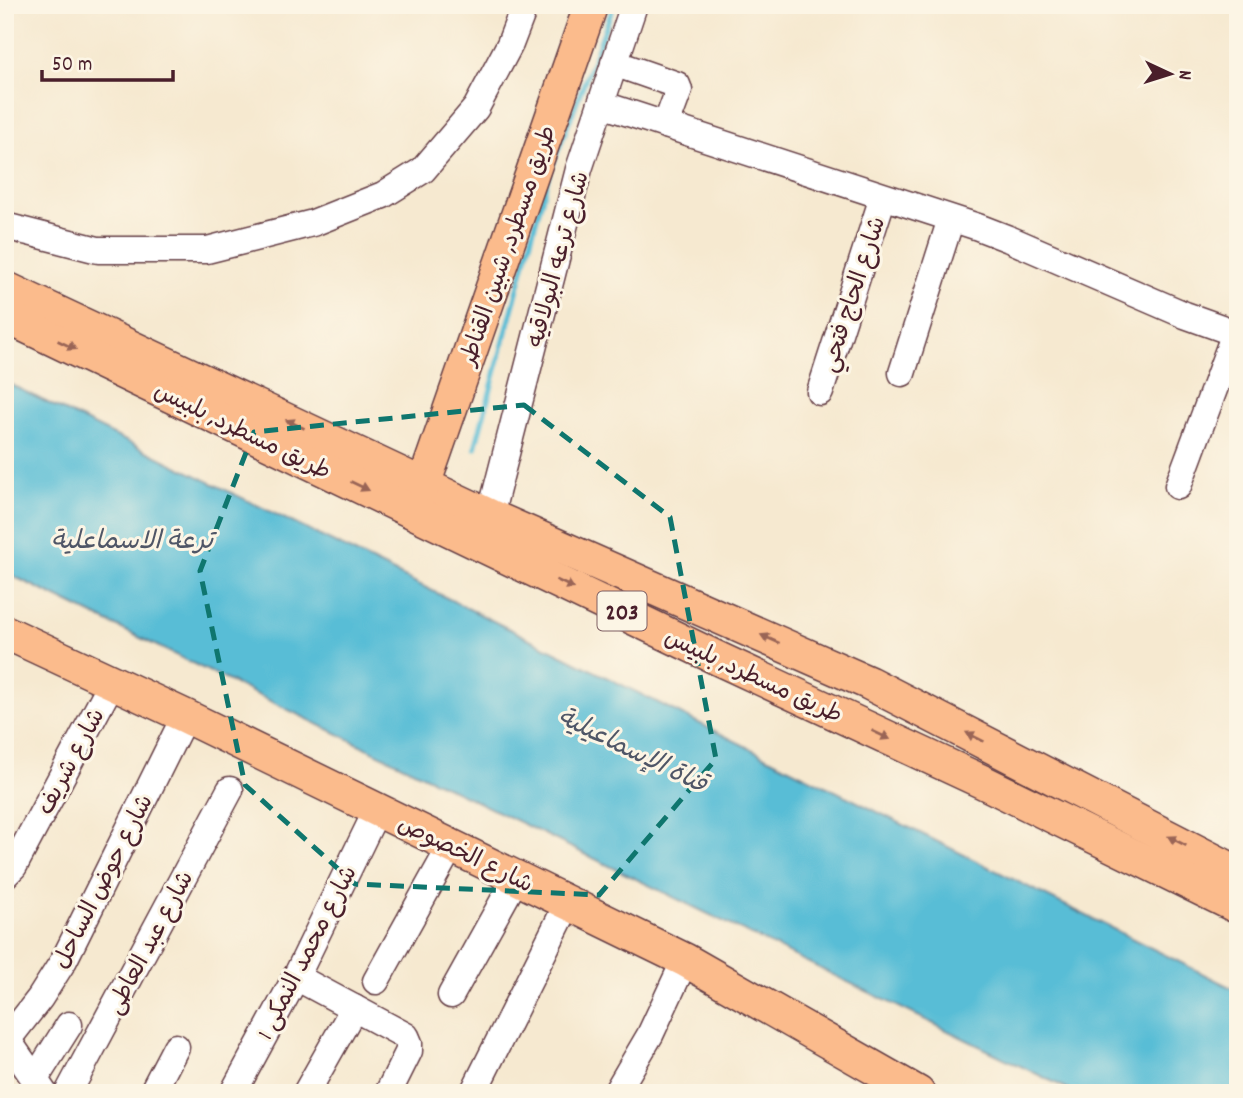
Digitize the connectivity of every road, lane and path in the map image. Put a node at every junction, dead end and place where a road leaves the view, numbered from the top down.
1 (524, 5) edge
2 (591, 5) edge
3 (634, 5) edge
4 (614, 62) junction
5 (601, 104) junction
6 (666, 125) junction
7 (883, 197) junction
8 (951, 219) junction
9 (5, 226) edge
10 (5, 288) edge
11 (5, 316) edge
12 (1237, 333) edge
13 (902, 373) dead end
14 (820, 392) dead end
15 (424, 484) junction
16 (1178, 486) dead end
17 (490, 516) junction
18 (5, 632) edge
19 (112, 682) junction
20 (185, 716) junction
21 (230, 790) dead end
22 (377, 810) junction
23 (451, 846) junction
24 (1238, 873) edge
25 (5, 875) edge
26 (516, 878) junction
27 (568, 903) junction
28 (1238, 907) edge
29 (685, 960) junction
30 (296, 977) junction
31 (376, 981) dead end
32 (451, 995) dead end
33 (354, 1008) junction
34 (69, 1025) dead end
35 (7, 1037) edge
36 (176, 1047) dead end
37 (39, 1086) edge
38 (68, 1093) edge
39 (152, 1093) edge
40 (233, 1093) edge
41 (306, 1093) edge
42 (388, 1093) edge
43 (473, 1093) edge
44 (616, 1093) edge
45 (918, 1093) edge

1 - 9 street
2 - 15 main road, طريق مسطرد, شبين القناطر
3 - 4 street, شارع ترعه البولاقيه
4 - 5 street, شارع ترعه البولاقيه
4 - 6 street
5 - 6 street
5 - 17 street, شارع ترعه البولاقيه
6 - 7 street
7 - 8 street
7 - 14 street, شارع الحاج فتحي
8 - 12 street
8 - 13 street
15 -> 10 main road, طريق مسطرد, بلبيس / 203
11 -> 28 main road, طريق مسطرد, بلبيس / 203
12 - 16 street
15 - 17 main road, طريق مسطرد, بلبيس / 203
24 -> 17 main road, طريق مسطرد, بلبيس / 203
18 - 19 main road, شارع الخصوص
19 - 20 main road, شارع الخصوص
19 - 25 street, شارع شريف
20 - 22 main road, شارع الخصوص
20 - 35 street, شارع حوض الساحل
21 - 38 street, شارع عبد العاطى
22 - 23 main road, شارع الخصوص
22 - 30 street, شارع محمد النمكى 1
23 - 26 main road, شارع الخصوص
23 - 31 street
26 - 27 main road, شارع الخصوص
26 - 32 street
27 - 29 main road, شارع الخصوص
27 - 43 street
29 - 44 street
29 - 45 main road, شارع الخصوص
30 - 33 street
30 - 40 street, شارع محمد النمكى 1
33 - 41 street
33 - 42 street
34 - 37 street
35 - 37 street
36 - 39 street

